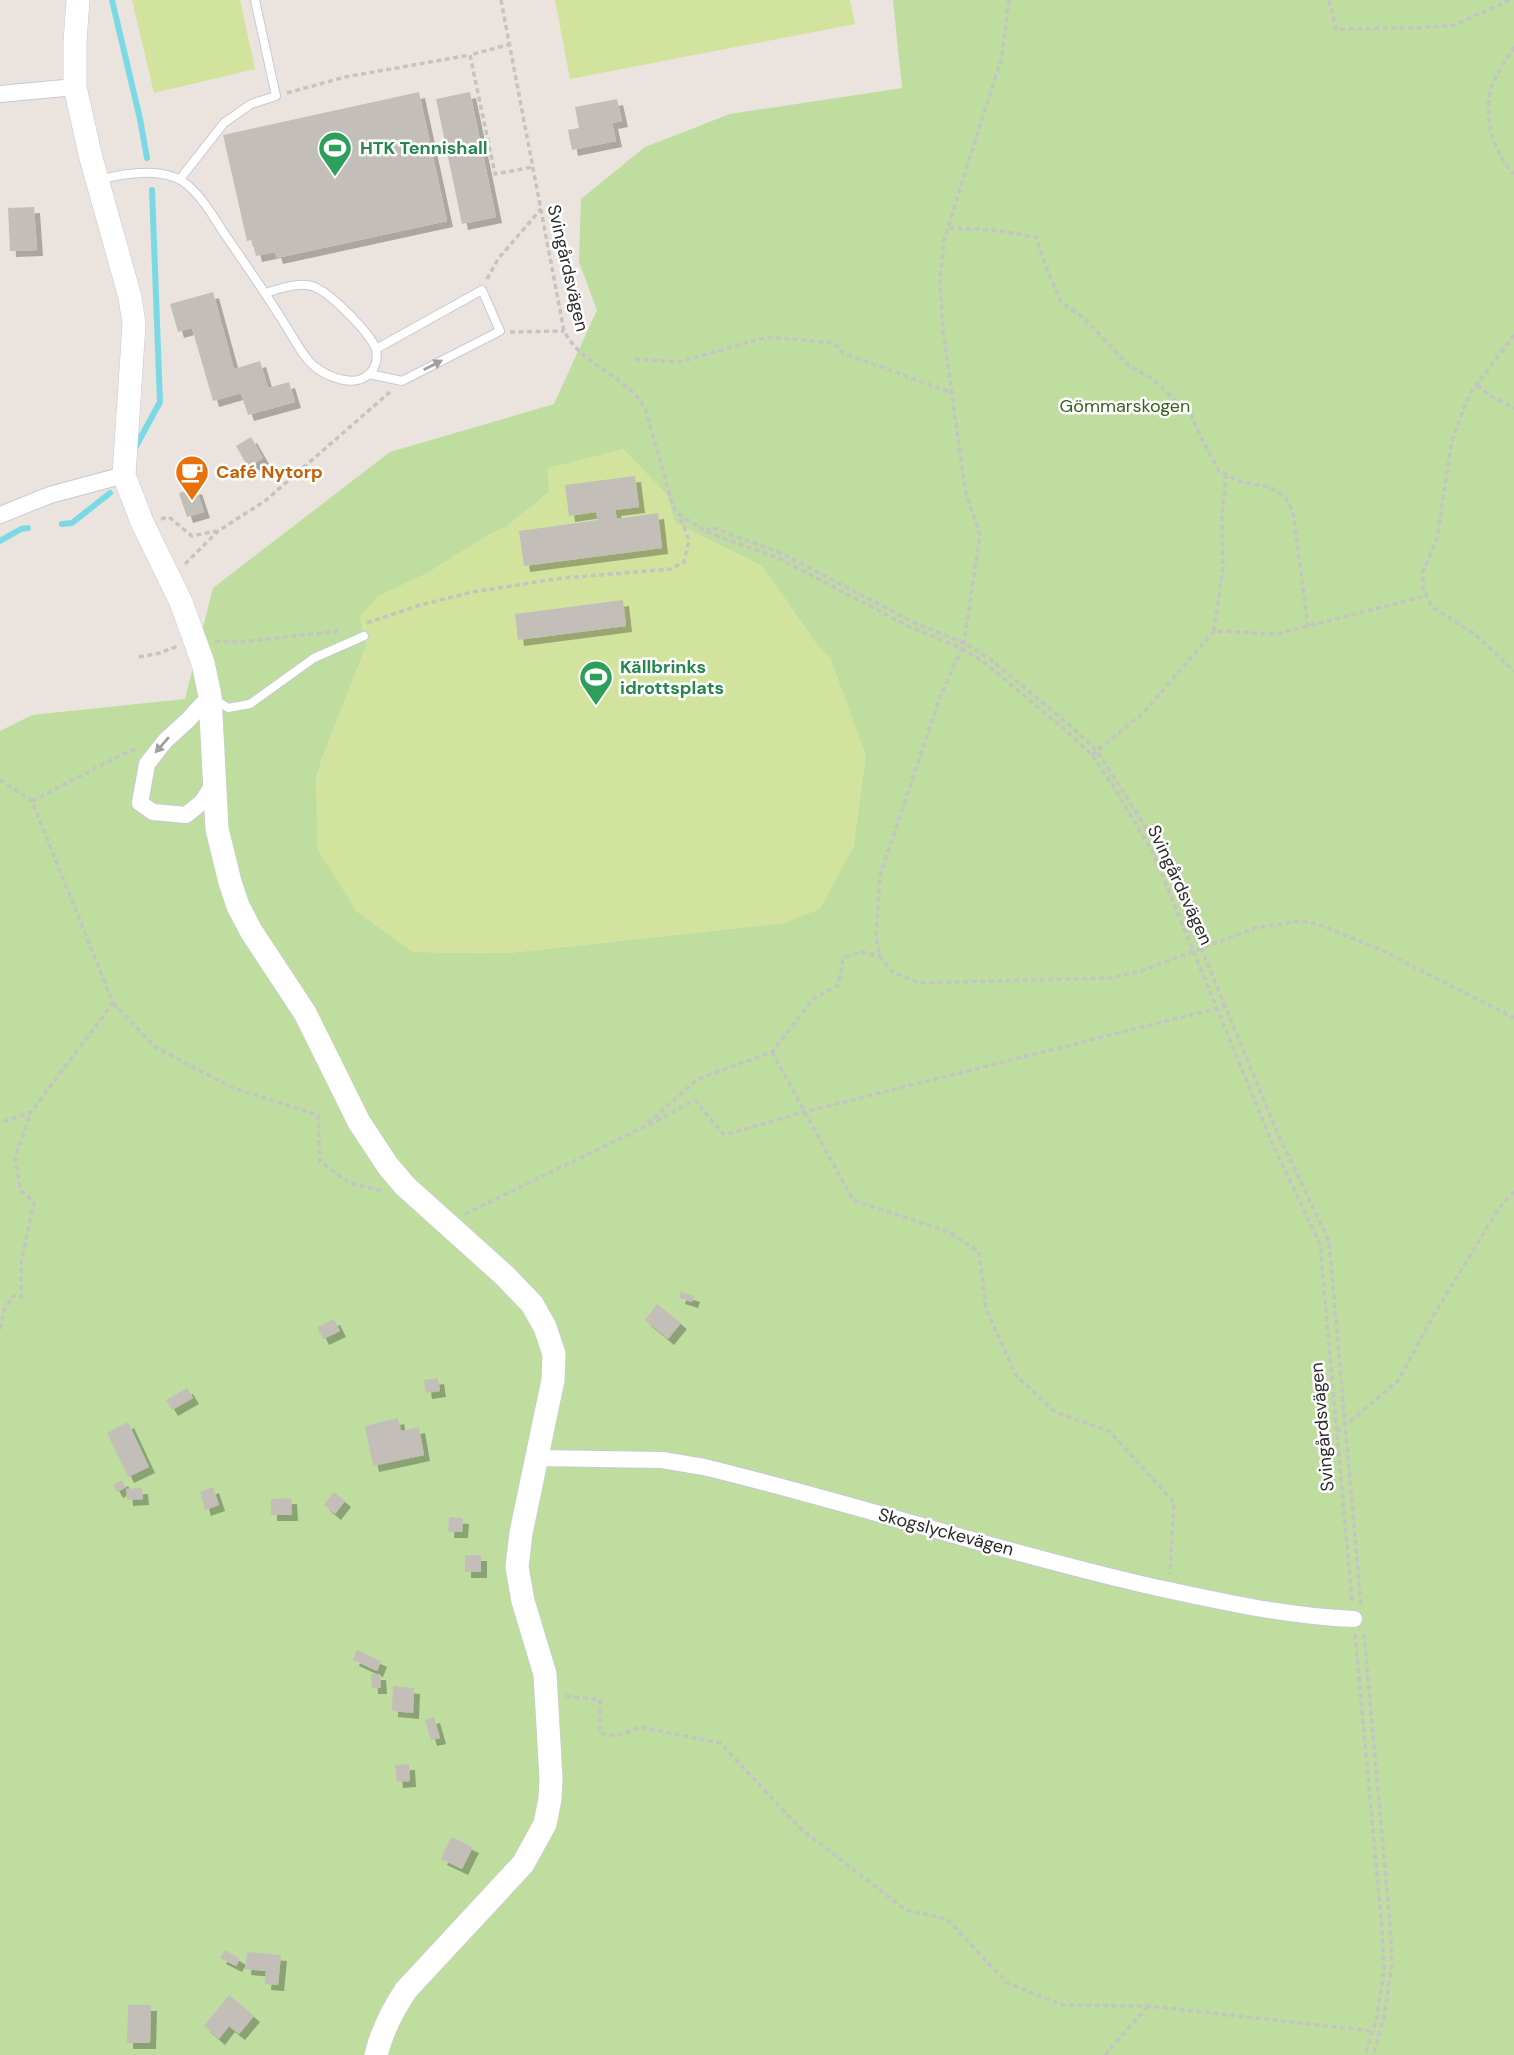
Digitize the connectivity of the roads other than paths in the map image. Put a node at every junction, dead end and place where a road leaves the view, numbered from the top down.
1 (78, 0) edge
2 (255, 0) edge
3 (75, 87) junction
4 (0, 94) edge
5 (180, 179) junction
6 (97, 181) junction
7 (265, 293) junction
8 (376, 349) junction
9 (369, 374) junction
10 (124, 475) junction
11 (0, 515) edge
12 (364, 636) dead end
13 (210, 696) junction
14 (215, 781) junction
15 (537, 1458) junction
16 (1358, 1612) road end
17 (376, 2055) edge

1 - 3 street
2 - 5 lane
3 - 4 street
3 - 6 street
5 - 6 lane
5 - 7 lane
6 - 10 street
7 - 8 lane
7 - 9 lane
8 - 9 lane
9 -> 8 lane
10 - 11 street
10 - 13 street
12 - 13 lane
13 - 14 street
13 -> 14 street
14 - 15 street
15 - 16 street, Skogslyckevägen
15 - 17 street

